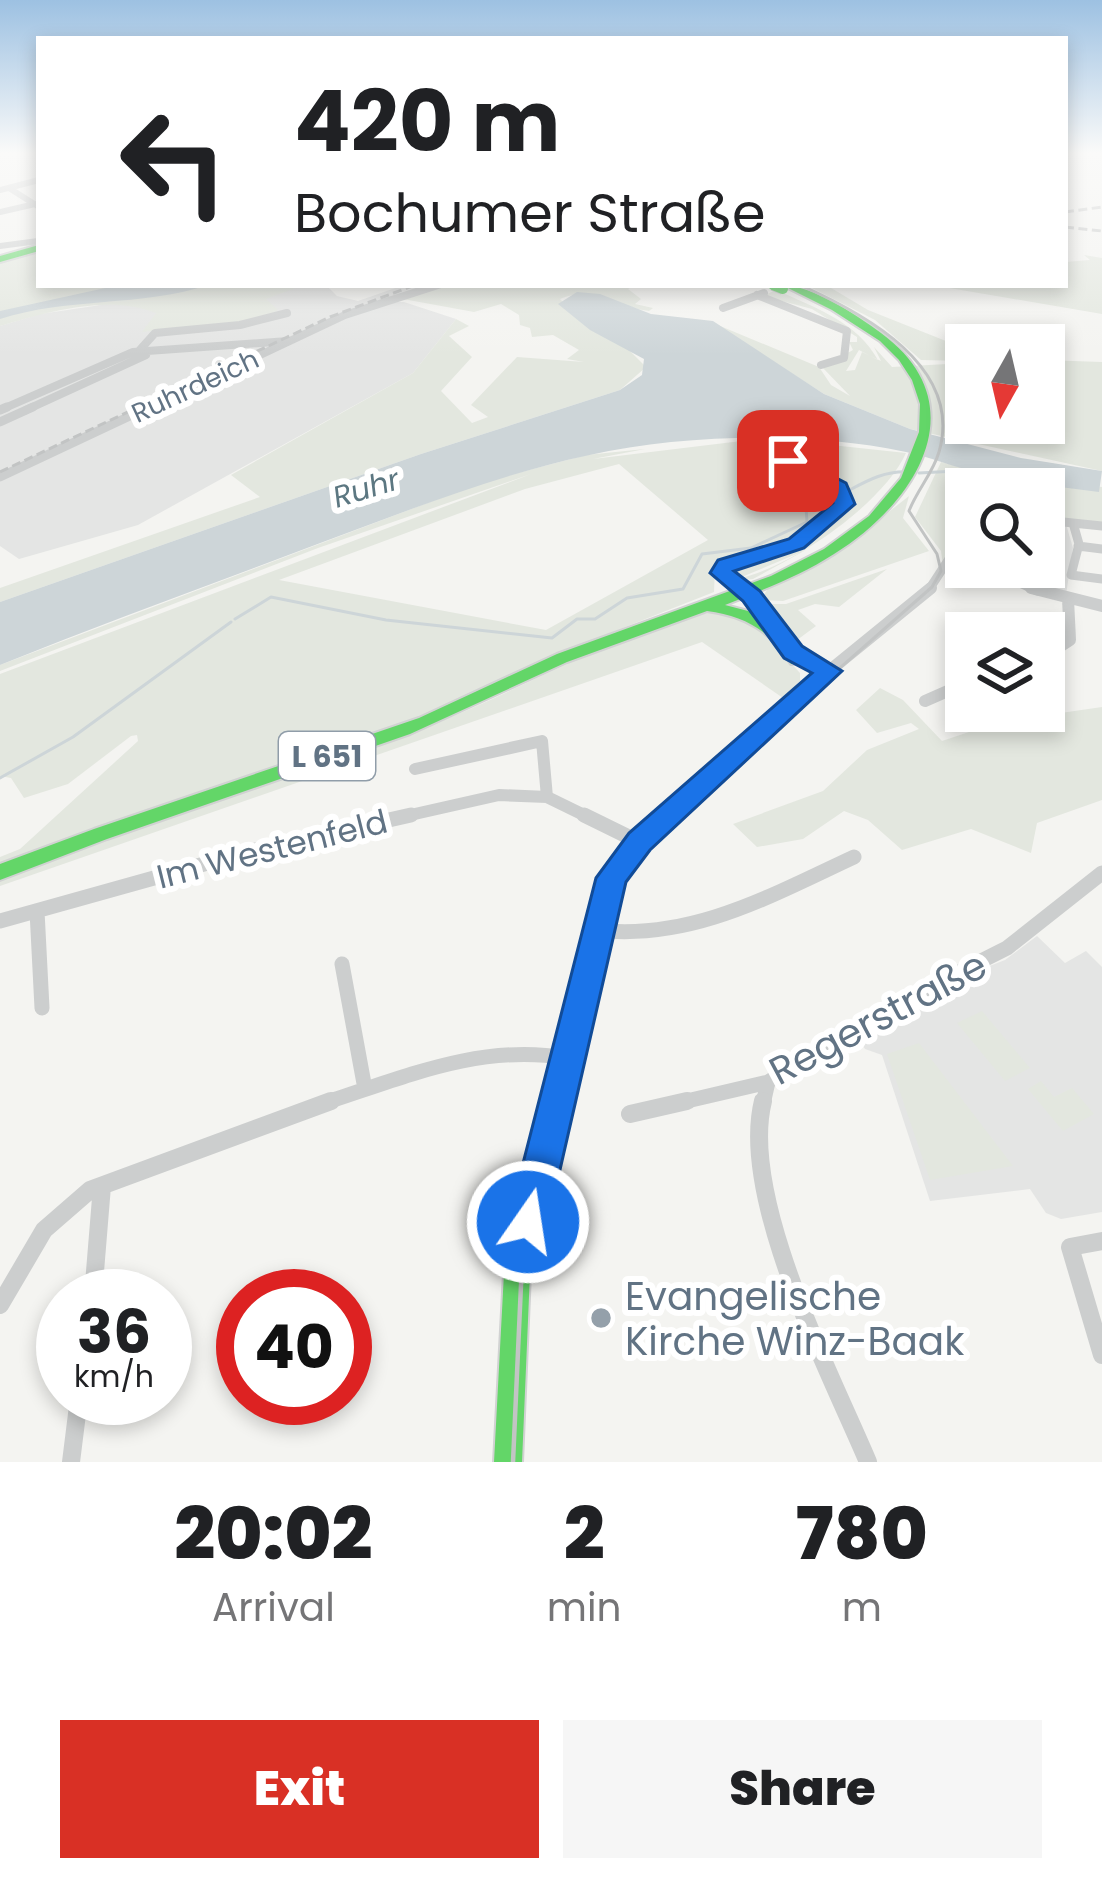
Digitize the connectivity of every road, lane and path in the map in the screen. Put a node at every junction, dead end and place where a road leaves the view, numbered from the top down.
1 (36, 245) edge
2 (0, 254) edge
3 (431, 288) edge
4 (774, 288) edge
5 (724, 308) dead end
6 (287, 313) dead end
7 (288, 341) junction
8 (135, 356) junction
9 (820, 365) dead end
10 (0, 410) edge
11 (0, 422) edge
12 (788, 461) dead end
13 (0, 477) edge
14 (1065, 522) edge
15 (1073, 523) junction
16 (1102, 526) edge
17 (1078, 546) junction
18 (1102, 549) edge
19 (945, 572) edge
20 (1102, 579) edge
21 (1039, 588) edge
22 (739, 591) junction
23 (1068, 599) junction
24 (1102, 605) edge
25 (697, 606) junction
26 (751, 615) junction
27 (770, 628) junction
28 (1065, 643) edge
29 (825, 675) junction
30 (945, 692) edge
31 (926, 701) dead end
32 (415, 769) dead end
33 (547, 796) junction
34 (639, 842) junction
35 (854, 856) dead end
36 (0, 872) edge
37 (1102, 873) edge
38 (37, 911) junction
39 (0, 921) edge
40 (596, 930) junction
41 (342, 964) dead end
42 (42, 1008) dead end
43 (566, 1058) junction
44 (768, 1082) junction
45 (365, 1089) junction
46 (630, 1114) dead end
47 (101, 1186) junction
48 (1102, 1241) edge
49 (97, 1269) edge
50 (0, 1306) edge
51 (1102, 1355) edge
52 (76, 1425) edge
53 (71, 1462) edge
54 (508, 1462) edge
55 (868, 1462) edge

1 - 2 main road
3 - 7 street, Ruhrdeich
4 - 5 street
4 - 9 street
4 - 22 main road, L 651
6 - 8 street
7 - 8 street
7 - 13 street, Ruhrdeich
8 - 10 street
8 - 11 street
12 - 22 street
14 - 15 street
15 - 16 street
15 - 17 street
17 - 18 street
17 - 20 street
19 - 29 street
21 - 23 street
22 - 25 main road, L 651
22 - 26 main road
22 - 27 main road
23 - 24 street
23 - 28 street
25 - 26 main road
25 - 36 main road, L 651
26 - 27 main road
27 - 29 main road
29 - 34 main road
30 - 31 street
32 - 33 street, Im Westenfeld
33 - 34 street, Im Westenfeld
33 - 38 street, Im Westenfeld
34 - 40 main road
35 - 40 street
37 - 44 street, Regerstraße
38 - 39 street, Im Westenfeld
38 - 42 street
40 - 43 main road
41 - 45 street
43 - 45 street
43 - 54 main road
44 - 46 street, Regerstraße
44 - 55 street
45 - 47 street
47 - 49 street
47 - 50 street
48 - 51 street
52 - 53 street

